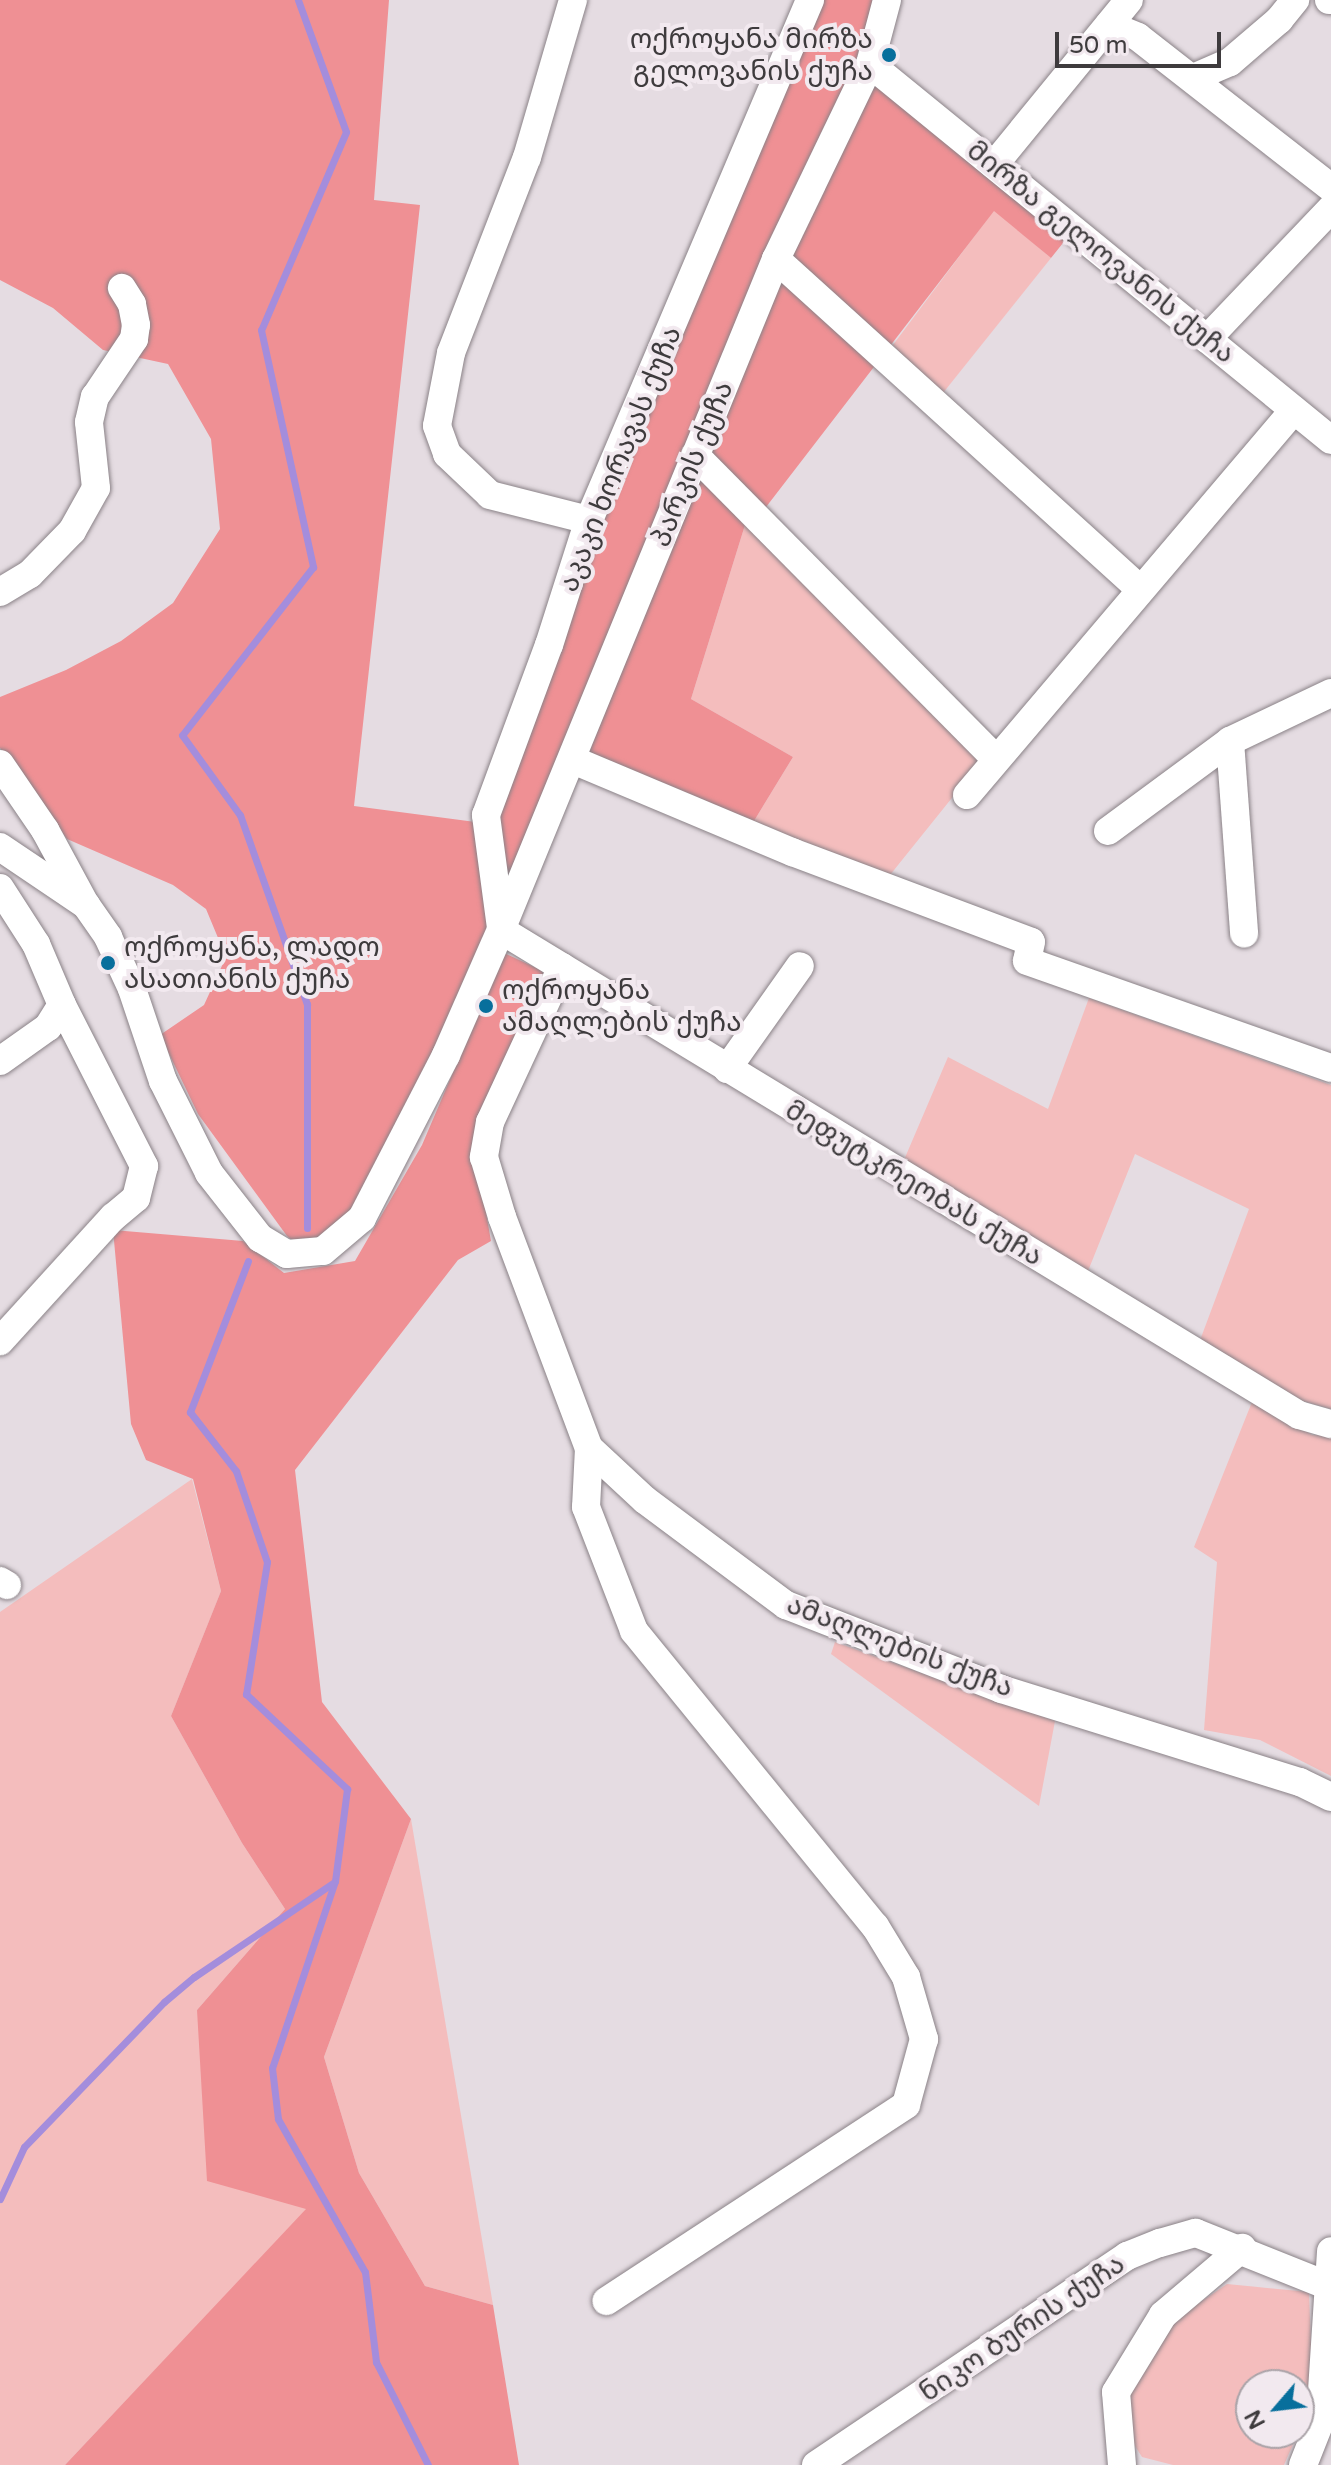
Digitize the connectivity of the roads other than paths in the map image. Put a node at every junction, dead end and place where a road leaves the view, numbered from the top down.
1 (573, 0) edge
2 (810, 0) edge
3 (887, 0) edge
4 (1129, 0) edge
5 (1295, 0) edge
6 (1109, 25) junction
7 (870, 64) junction
8 (1193, 78) junction
9 (994, 165) junction
10 (1331, 188) edge
11 (1331, 209) edge
12 (776, 259) junction
13 (122, 288) dead end
14 (1207, 339) junction
15 (1294, 410) junction
16 (1331, 440) edge
17 (695, 455) junction
18 (589, 520) junction
19 (1140, 589) junction
20 (0, 592) edge
21 (1331, 693) edge
22 (1230, 741) junction
23 (996, 759) junction
24 (573, 760) junction
25 (0, 764) edge
26 (967, 795) dead end
27 (1108, 831) dead end
28 (0, 847) edge
29 (0, 888) edge
30 (86, 905) junction
31 (501, 930) junction
32 (1244, 933) dead end
33 (800, 966) dead end
34 (562, 967) junction
35 (62, 1005) junction
36 (0, 1061) edge
37 (1331, 1068) edge
38 (727, 1069) junction
39 (0, 1341) edge
40 (1331, 1424) edge
41 (589, 1448) junction
42 (1331, 1797) edge
43 (1242, 2248) junction
44 (1331, 2251) edge
45 (1330, 2286) edge
46 (606, 2301) dead end
47 (816, 2465) edge
48 (1122, 2465) edge
49 (1303, 2465) edge

1 - 18 street
2 - 18 street, აკაკი ხორავას ქუჩა
3 - 7 street, პარკის ქუჩა
4 - 6 street
5 - 8 street
6 - 8 street
6 - 9 street
7 - 9 street, მირზა გელოვანის ქუჩა
7 - 12 street, პარკის ქუჩა
8 - 10 street
9 - 14 street, მირზა გელოვანის ქუჩა
11 - 14 street
12 - 17 street, პარკის ქუჩა
12 - 19 street
13 - 20 street
14 - 15 street, მირზა გელოვანის ქუჩა
15 - 16 street, მირზა გელოვანის ქუჩა
15 - 19 street
17 - 23 street
17 - 24 street, პარკის ქუჩა
18 - 31 street, აკაკი ხორავას ქუჩა
19 - 23 street
21 - 22 street
22 - 27 street
22 - 32 street
23 - 26 street
24 - 31 street, პარკის ქუჩა
24 - 37 street
25 - 30 street, პარკის ქუჩა
28 - 30 street
29 - 35 street
30 - 31 street, პარკის ქუჩა
31 - 34 street, მეფუტკრეობას ქუჩა
33 - 38 street
34 - 38 street, მეფუტკრეობას ქუჩა
34 - 41 street, ამაღლების ქუჩა
35 - 36 street
35 - 39 street
38 - 40 street, მეფუტკრეობას ქუჩა
41 - 42 street, ამაღლების ქუჩა
41 - 46 street
43 - 45 street, ნიკო ბურის ქუჩა
43 - 47 street, ნიკო ბურის ქუჩა
43 - 48 street
44 - 45 street
45 - 49 street

